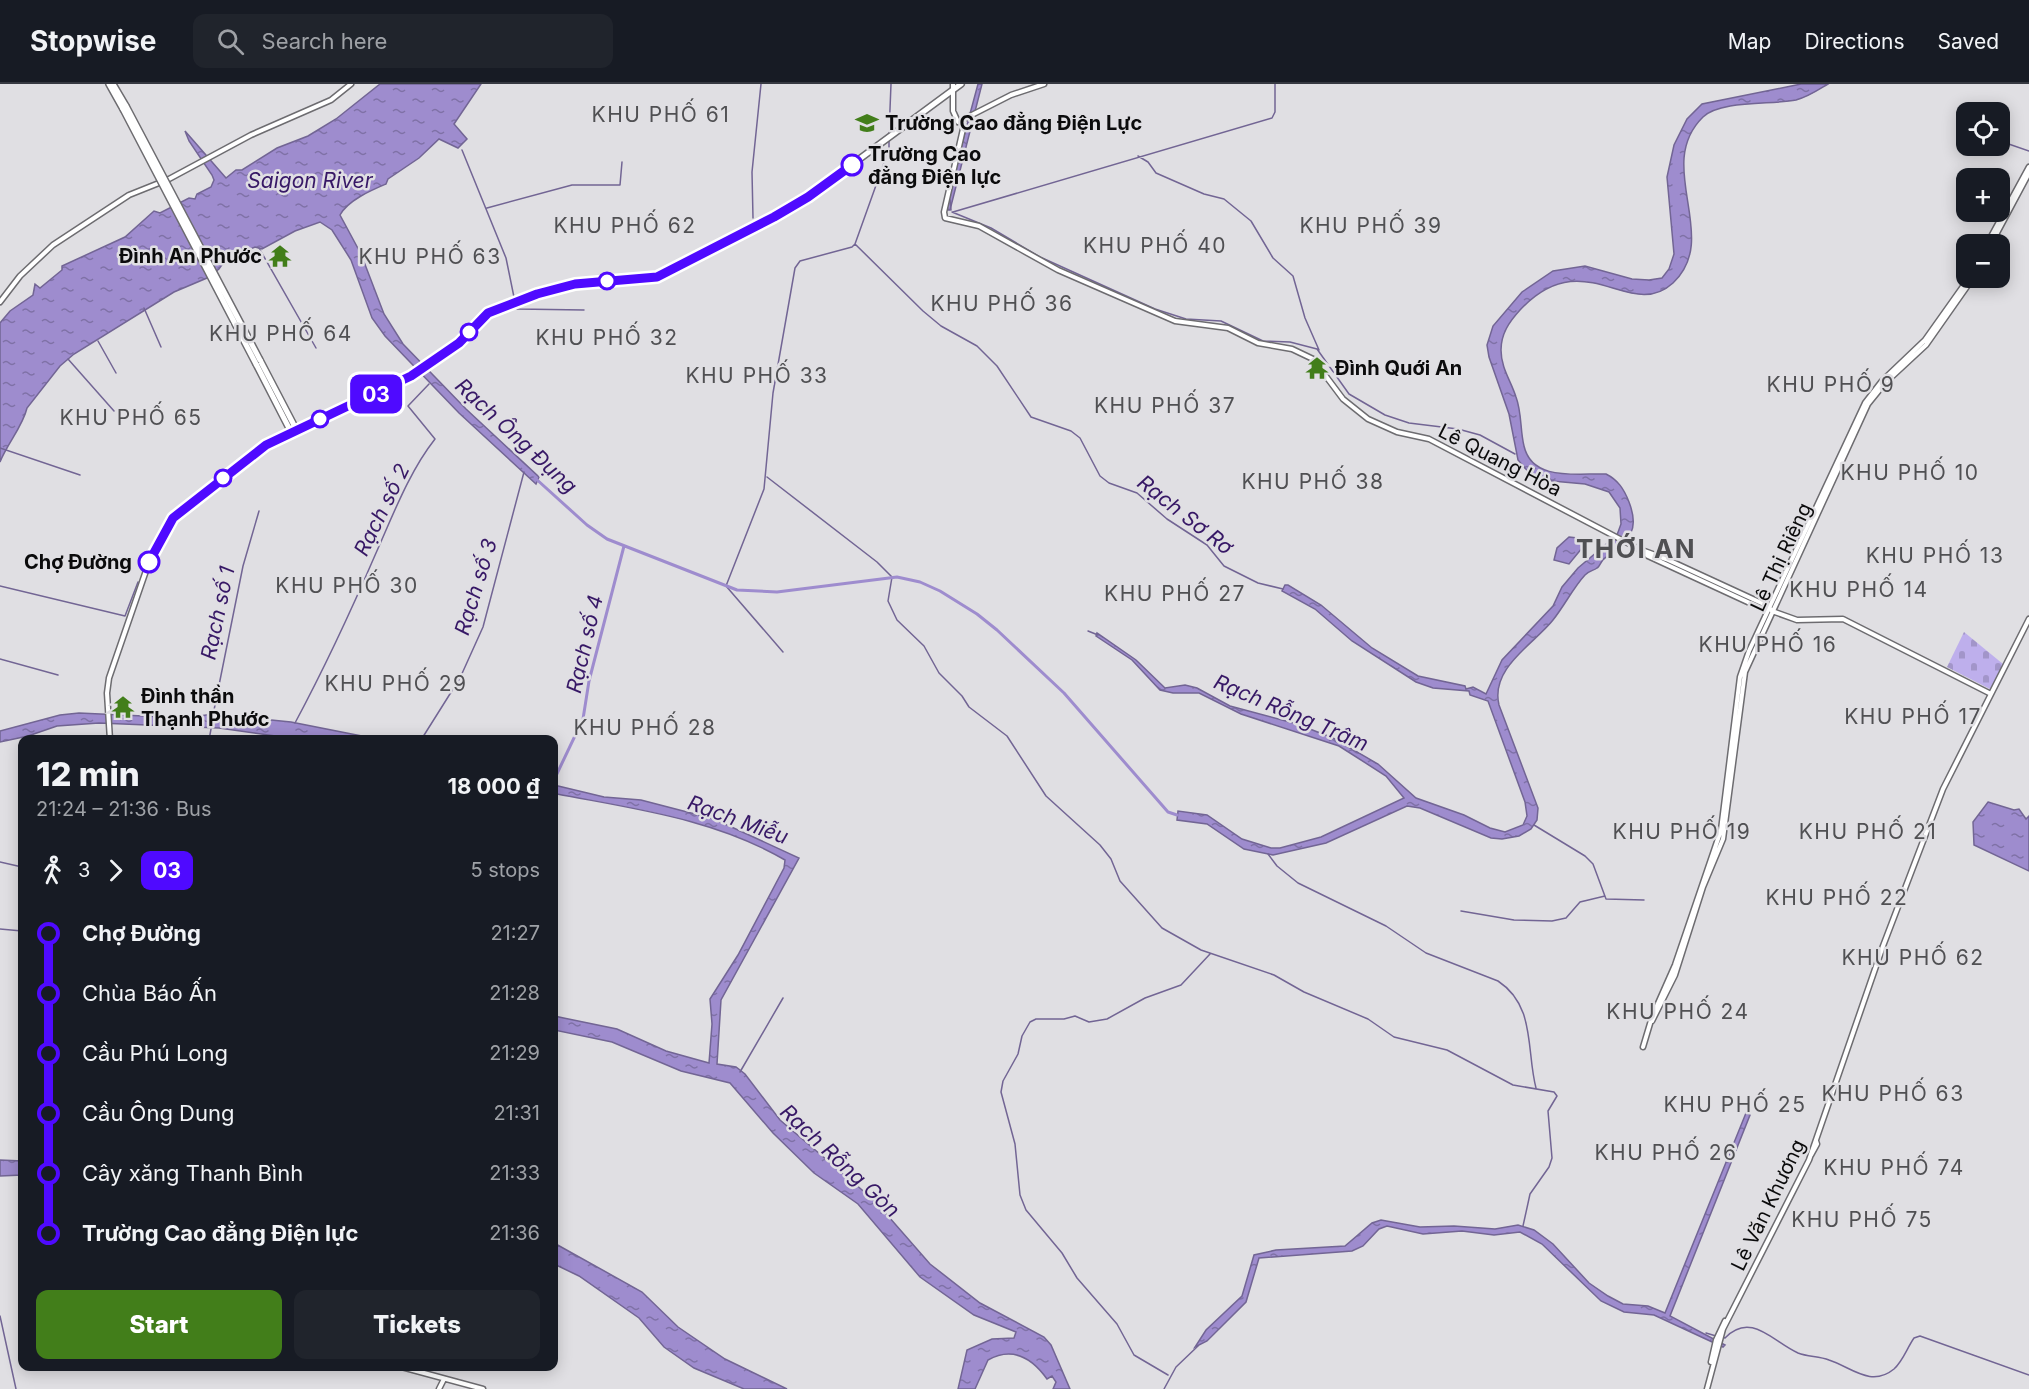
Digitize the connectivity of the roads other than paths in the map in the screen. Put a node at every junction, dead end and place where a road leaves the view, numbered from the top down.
1 (111, 84) edge
2 (351, 84) edge
3 (961, 84) edge
4 (1044, 84) edge
5 (953, 87) edge
6 (959, 120) junction
7 (2029, 167) edge
8 (2029, 173) edge
9 (1994, 234) edge
10 (1995, 234) edge
11 (1964, 288) edge
12 (0, 302) edge
13 (293, 430) junction
14 (1771, 610) junction
15 (2029, 619) edge
16 (1991, 694) junction
17 (110, 735) edge
18 (1643, 1047) dead end
19 (416, 1371) edge
20 (444, 1379) junction
21 (439, 1389) edge
22 (483, 1389) edge
23 (1707, 1389) edge

1 - 13 main road, bridge
2 - 12 street
3 - 5 main road
4 - 6 street
5 - 6 street, Lê Quang Hòa
5 - 13 main road
6 - 14 street, Lê Quang Hòa
7 - 9 street
8 - 10 street
11 - 14 street, Lê Thị Riêng
13 - 17 street
14 - 16 street
14 - 18 street, Lê Thị Riêng
15 - 16 street, Lê Văn Khương
16 - 23 street, Lê Văn Khương
19 - 20 street
20 - 21 street
20 - 22 street

